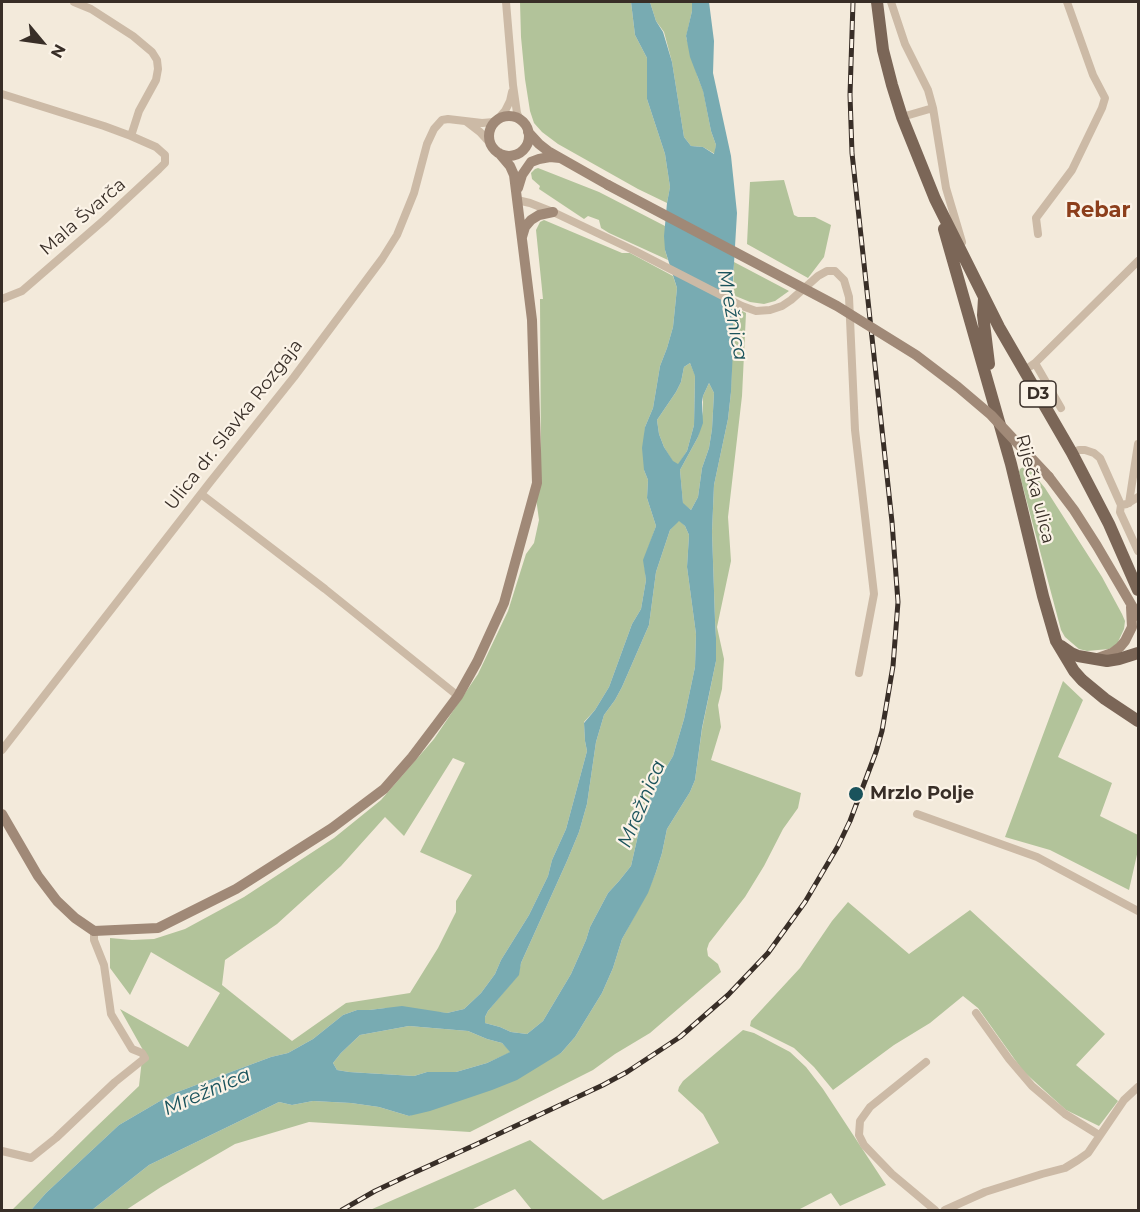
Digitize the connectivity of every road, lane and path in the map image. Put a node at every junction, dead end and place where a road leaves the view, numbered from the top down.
1 (74, 2) edge
2 (506, 2) edge
3 (877, 2) edge
4 (891, 2) edge
5 (1067, 2) edge
6 (513, 85) junction
7 (2, 94) edge
8 (933, 108) junction
9 (902, 117) junction
10 (520, 120) junction
11 (466, 121) junction
12 (496, 121) junction
13 (528, 132) junction
14 (130, 136) junction
15 (490, 143) junction
16 (522, 150) junction
17 (548, 151) junction
18 (499, 153) junction
19 (561, 158) junction
20 (514, 175) junction
21 (517, 197) junction
22 (935, 199) junction
23 (553, 212) junction
24 (1038, 234) dead end
25 (522, 237) junction
26 (1138, 261) edge
27 (970, 269) junction
28 (984, 297) junction
29 (2, 299) edge
30 (1030, 367) junction
31 (993, 401) junction
32 (1061, 408) dead end
33 (1138, 444) edge
34 (1072, 453) junction
35 (201, 494) junction
36 (1138, 497) edge
37 (1125, 504) junction
38 (1138, 551) edge
39 (1138, 590) edge
40 (1130, 601) junction
41 (1138, 616) edge
42 (1056, 641) junction
43 (1138, 653) edge
44 (1094, 659) junction
45 (859, 673) dead end
46 (458, 696) junction
47 (1138, 721) edge
48 (3, 744) edge
49 (2, 814) edge
50 (917, 814) dead end
51 (1138, 911) edge
52 (94, 931) junction
53 (976, 1013) dead end
54 (926, 1062) dead end
55 (1138, 1087) edge
56 (1100, 1135) junction
57 (2, 1152) edge
58 (935, 1210) edge
59 (945, 1210) edge

1 - 14 street
2 - 6 street
3 - 9 main road, Riječka ulica / D3
4 - 8 street, Riječka ulica
5 - 24 street
6 - 10 street
6 - 12 street
7 - 14 street
8 - 9 street
8 - 27 street, Riječka ulica
9 - 22 main road, Riječka ulica / D3
10 - 12 street
10 - 13 street
11 - 12 street
11 - 15 street
11 - 35 street, Ulica dr. Slavka Rozgaja
12 - 15 street
13 - 16 street
13 - 17 street
14 - 29 street, Mala Švarča
15 - 18 street
16 - 17 street
16 - 18 street
16 - 20 street
17 - 19 street
18 - 20 street
19 - 21 street
19 - 40 street, bridge
20 - 21 street
21 - 23 street
21 - 25 street
22 - 27 main road, Riječka ulica / D3
22 - 31 main road, Riječka ulica / D3
23 - 25 street
23 - 45 street
25 - 46 street
26 - 30 street
27 - 28 main road, Riječka ulica / D3
28 - 30 main road, Riječka ulica / D3
28 - 31 main road
30 - 32 street
30 - 34 main road, Riječka ulica / D3
31 - 42 main road, Riječka ulica / D3
33 - 37 street
34 - 37 street
34 - 39 main road, Riječka ulica / D3
35 - 46 street
35 - 48 street, Ulica dr. Slavka Rozgaja
36 - 37 street
37 - 38 street
40 - 41 street
40 - 44 street
42 - 44 main road
42 - 47 main road, Riječka ulica / D3
43 - 44 main road
46 - 52 street
49 - 52 street
50 - 51 street
52 - 57 street
53 - 56 street
54 - 58 street
55 - 56 street
56 - 59 street

